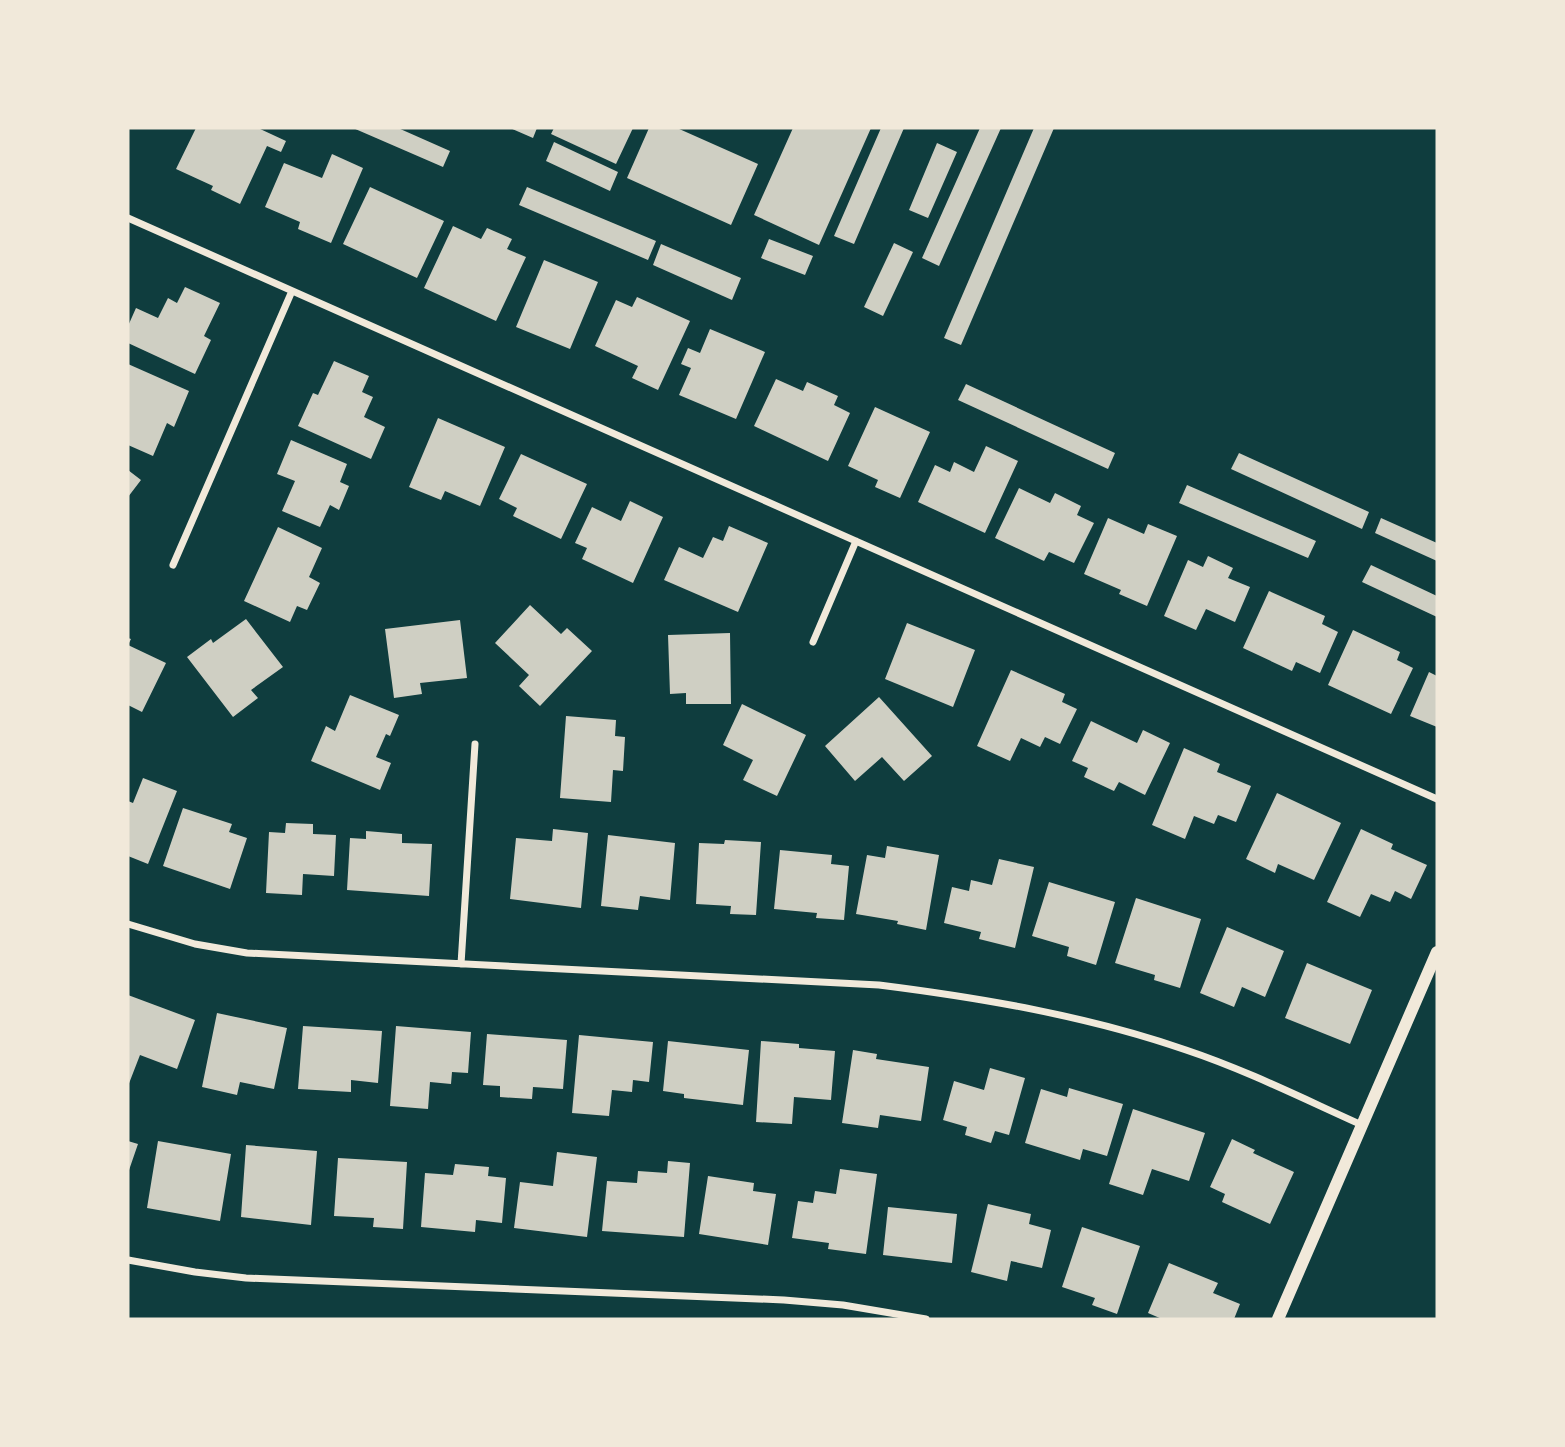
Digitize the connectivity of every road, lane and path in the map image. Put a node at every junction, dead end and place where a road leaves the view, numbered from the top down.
1 (128, 218) edge
2 (292, 291) junction
3 (856, 541) junction
4 (173, 565) dead end
5 (813, 642) dead end
6 (475, 744) dead end
7 (1437, 799) edge
8 (128, 924) edge
9 (1437, 952) edge
10 (461, 964) junction
11 (1362, 1125) junction
12 (128, 1260) edge
13 (926, 1319) edge
14 (1278, 1319) edge

1 - 2 street
2 - 3 street
2 - 4 street
3 - 5 street
3 - 7 street
6 - 10 street
8 - 10 street
9 - 11 street
10 - 11 street
11 - 14 street
12 - 13 street

